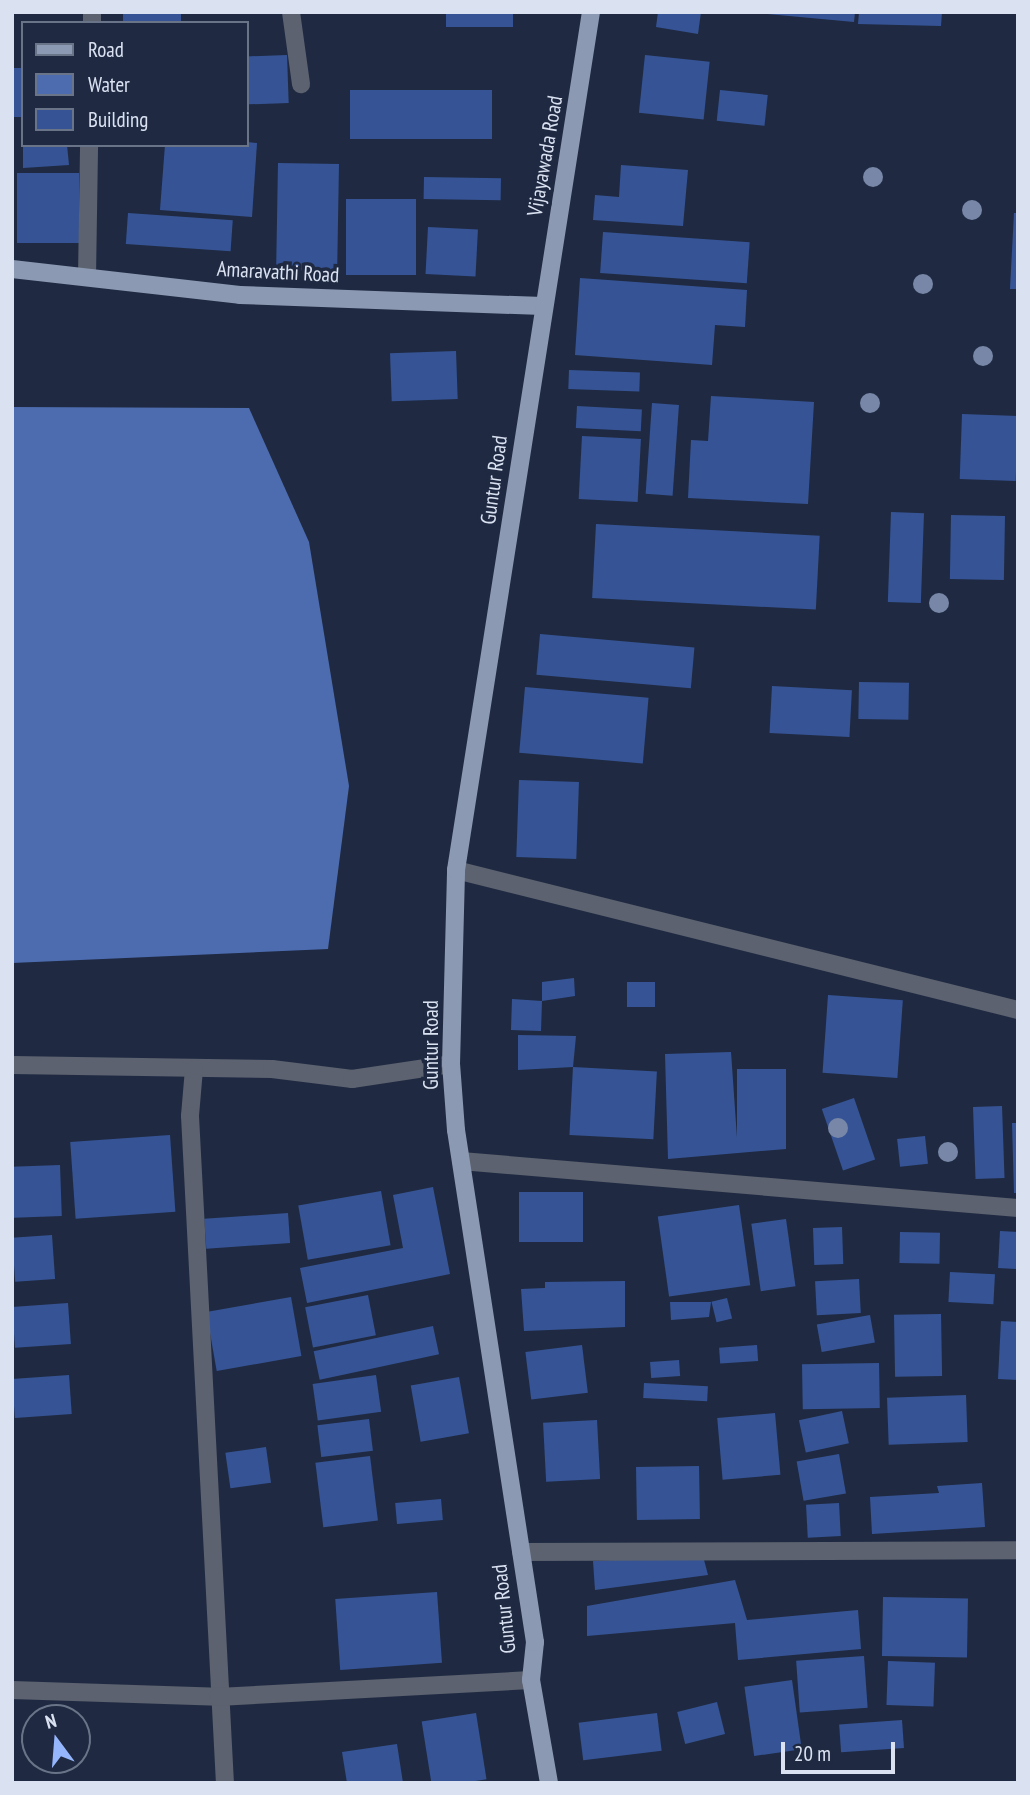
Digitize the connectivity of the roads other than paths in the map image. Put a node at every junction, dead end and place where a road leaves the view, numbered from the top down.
1 (291, 12) edge
2 (591, 12) edge
3 (301, 84) dead end
4 (89, 147) edge
5 (12, 269) edge
6 (86, 277) junction
7 (542, 306) junction
8 (456, 870) junction
9 (1018, 1010) edge
10 (451, 1064) junction
11 (12, 1065) edge
12 (194, 1069) junction
13 (461, 1161) junction
14 (1018, 1208) edge
15 (1018, 1550) edge
16 (521, 1552) junction
17 (531, 1680) junction
18 (12, 1690) edge
19 (218, 1697) junction
20 (225, 1783) edge
21 (549, 1783) edge

1 - 3 street
2 - 7 main road, Vijayawada Road
4 - 6 street
5 - 6 main road, Amaravathi Road
6 - 7 main road, Amaravathi Road
7 - 8 main road, Guntur Road
8 - 9 street
8 - 10 main road, Guntur Road
10 - 12 street
10 - 13 main road, Guntur Road
11 - 12 street
12 - 19 street
13 - 14 street
13 - 16 main road, Guntur Road
15 - 16 street
16 - 17 main road, Guntur Road
17 - 19 street
17 - 21 main road, Guntur Road
18 - 19 street
19 - 20 street

